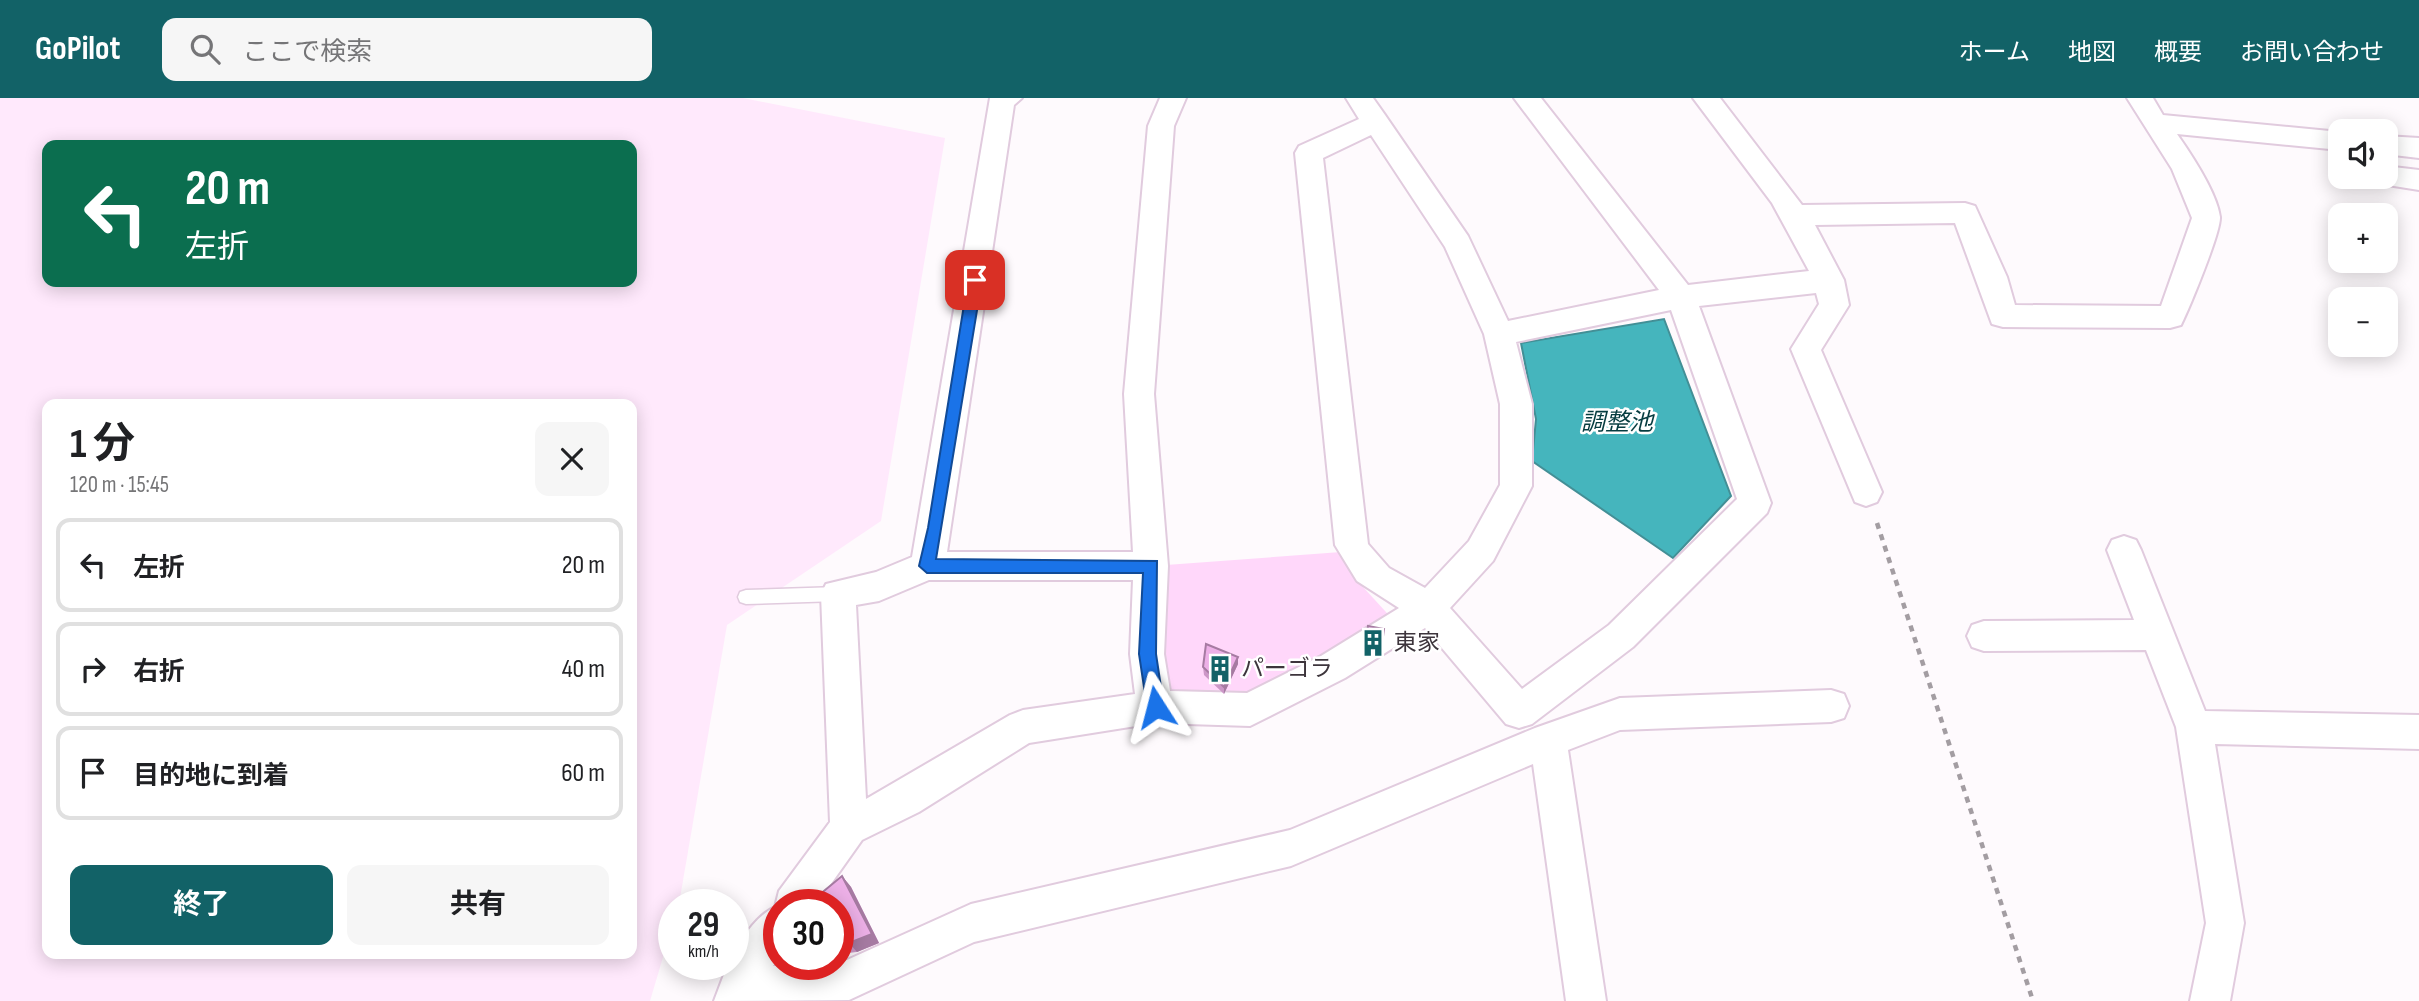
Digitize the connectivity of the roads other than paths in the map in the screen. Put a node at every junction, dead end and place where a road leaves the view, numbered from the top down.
1 (1009, 98) edge
2 (1173, 98) edge
3 (1527, 98) edge
4 (1706, 98) edge
5 (2140, 98) edge
6 (1367, 110) edge
7 (2154, 123) junction
8 (2328, 140) edge
9 (2398, 146) edge
10 (2419, 148) edge
11 (2398, 178) edge
12 (2419, 180) edge
13 (1795, 215) junction
14 (1829, 280) junction
15 (1681, 297) junction
16 (1499, 334) junction
17 (1866, 492) road end
18 (2124, 550) dead end
19 (927, 566) junction
20 (1151, 566) junction
21 (838, 594) junction
22 (746, 597) dead end
23 (1428, 608) junction
24 (2158, 635) junction
25 (1984, 636) dead end
26 (1831, 706) dead end
27 (1156, 707) junction
28 (2194, 727) junction
29 (2419, 732) edge
30 (1548, 740) junction
31 (849, 827) junction
32 (804, 889) edge
33 (763, 949) edge
34 (864, 958) edge
35 (738, 987) edge
36 (1586, 1001) edge
37 (2210, 1001) edge

1 - 19 street
2 - 20 street
3 - 15 street
4 - 13 street
5 - 7 street
6 - 16 street
6 - 23 street
7 - 8 street
7 - 13 street
9 - 10 street
11 - 12 street
13 - 14 street
14 - 15 street
14 - 17 street
15 - 16 street
15 - 23 street
16 - 23 street
18 - 24 street
19 - 20 street
19 - 21 street
20 - 27 street
21 - 22 lane
21 - 31 street
23 - 27 street
24 - 25 street
24 - 28 street
26 - 30 street
27 - 31 street
28 - 29 street
28 - 37 street
30 - 35 street
30 - 36 street
31 - 32 street
33 - 35 street
34 - 35 lane

